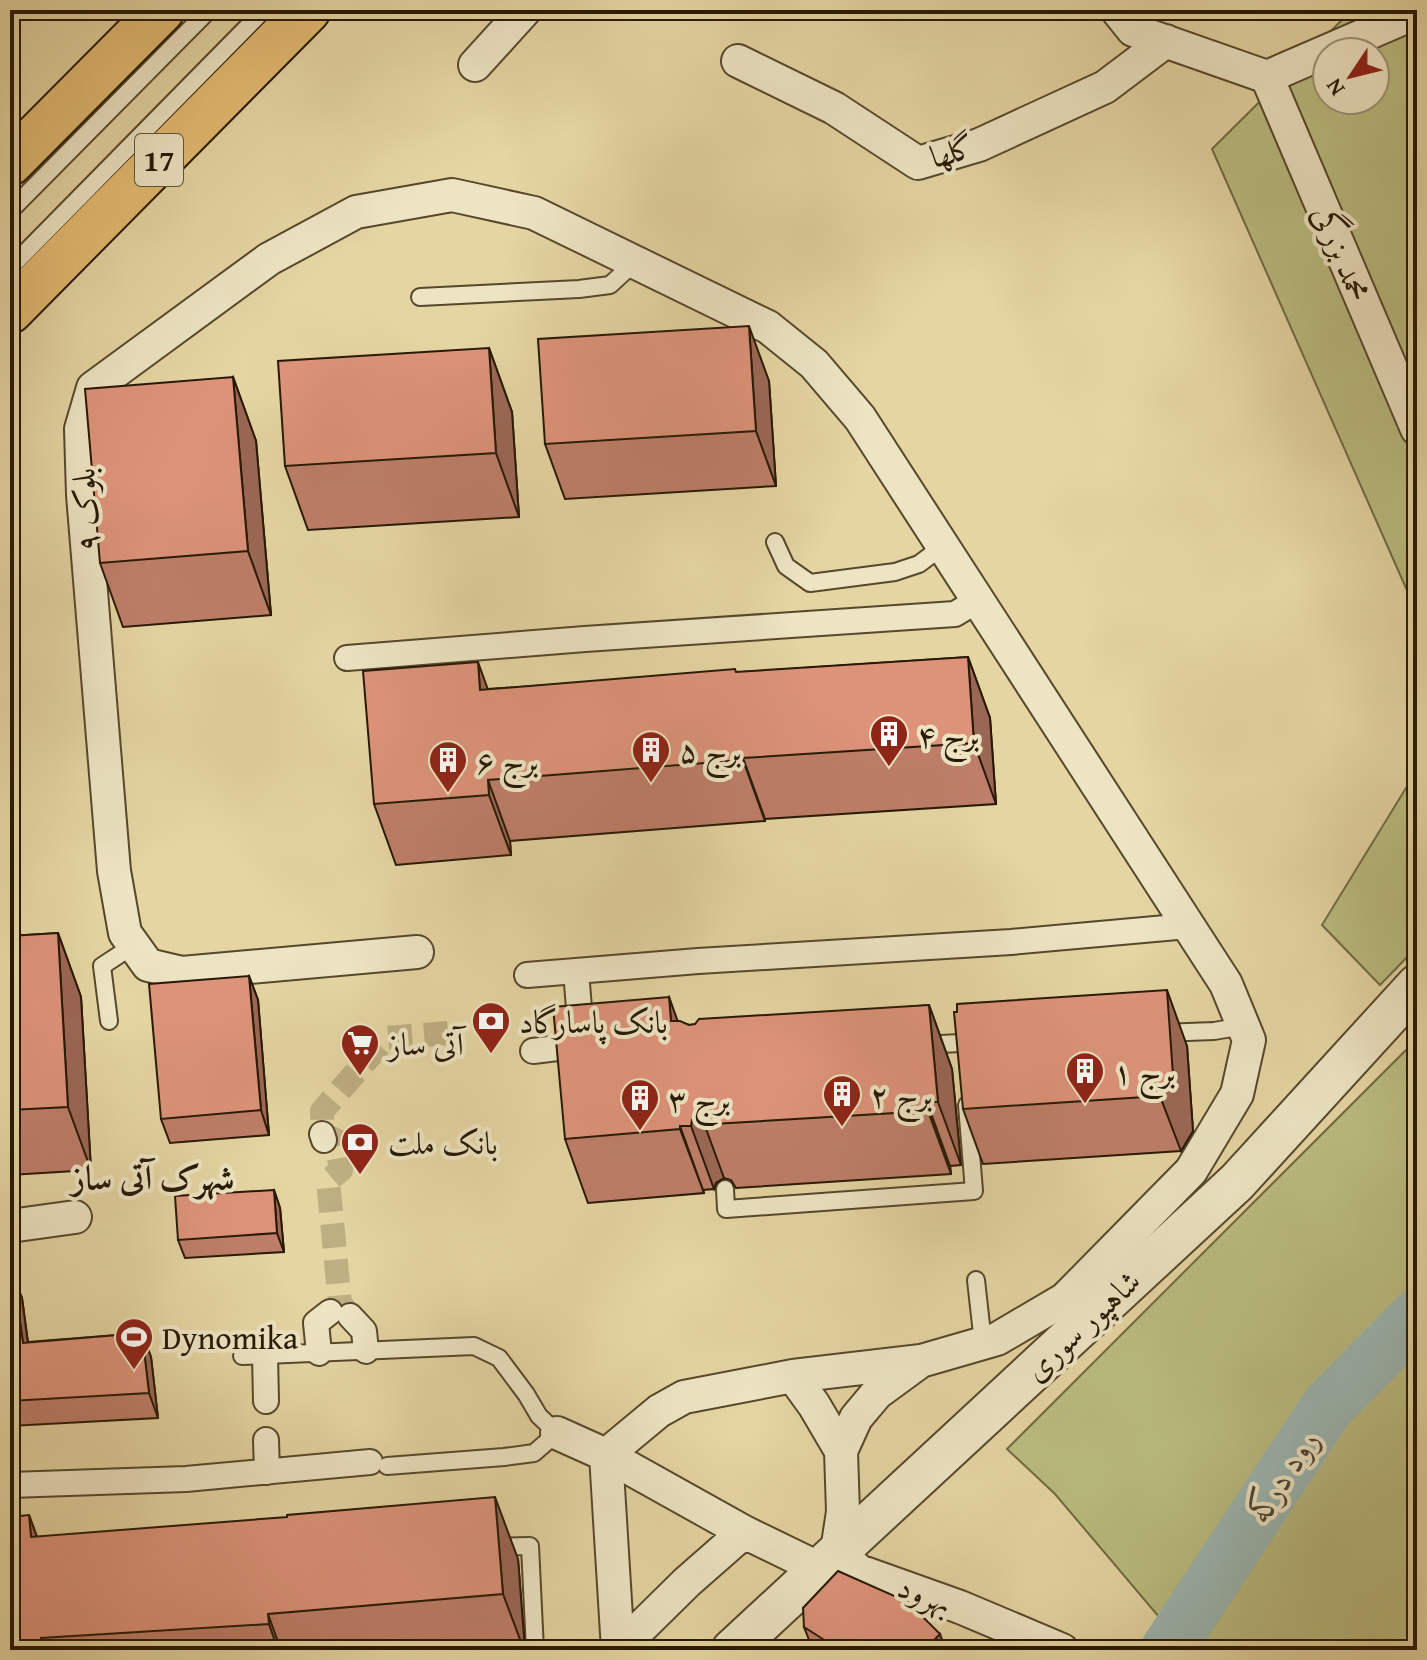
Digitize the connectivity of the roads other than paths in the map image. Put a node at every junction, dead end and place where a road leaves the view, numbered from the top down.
1 (162, 10) edge
2 (209, 10) edge
3 (264, 10) edge
4 (308, 10) edge
5 (525, 10) edge
6 (1117, 10) edge
7 (1417, 10) edge
8 (1166, 41) junction
9 (738, 61) dead end
10 (475, 65) dead end
11 (1267, 77) junction
12 (10, 163) edge
13 (10, 211) edge
14 (635, 262) junction
15 (10, 268) edge
16 (420, 297) dead end
17 (10, 311) edge
18 (1417, 429) edge
19 (775, 542) dead end
20 (943, 546) junction
21 (978, 600) junction
22 (347, 658) dead end
23 (1188, 926) junction
24 (134, 945) junction
25 (417, 952) dead end
26 (576, 971) junction
27 (527, 975) dead end
28 (1417, 985) edge
29 (109, 1021) dead end
30 (1244, 1026) junction
31 (1140, 1034) edge
32 (991, 1041) edge
33 (898, 1046) edge
34 (533, 1051) dead end
35 (965, 1087) edge
36 (725, 1189) edge
37 (75, 1217) dead end
38 (10, 1226) edge
39 (976, 1280) dead end
40 (983, 1343) junction
41 (366, 1351) junction
42 (319, 1353) junction
43 (254, 1356) joint
44 (921, 1361) junction
45 (793, 1376) junction
46 (266, 1401) dead end
47 (557, 1433) junction
48 (266, 1440) dead end
49 (841, 1451) junction
50 (606, 1455) junction
51 (378, 1464) joint
52 (267, 1472) junction
53 (10, 1485) edge
54 (744, 1532) junction
55 (468, 1548) edge
56 (827, 1560) junction
57 (619, 1649) edge
58 (535, 1650) edge
59 (732, 1650) edge
60 (1062, 1650) edge

1 - 12 highway
2 - 13 lane
3 - 15 lane
4 - 17 highway, 17
5 - 10 street
6 - 8 street
7 - 11 street
8 - 9 street, گلها
8 - 11 street
11 - 18 street, محمد بزرگی
14 - 16 lane
14 - 20 street, بلوک ۹
14 - 24 street, بلوک ۹
19 - 20 lane
20 - 21 street, بلوک ۹
21 - 22 street
21 - 23 street, بلوک ۹
23 - 26 street
23 - 30 street, بلوک ۹
24 - 25 street
24 - 29 lane
26 - 27 street
26 - 34 street
28 - 56 street, شاهپور سوری
30 - 31 lane
30 - 40 street
32 - 33 lane
35 - 36 lane
37 - 38 street
39 - 40 lane
40 - 44 street
41 - 42 lane
41 - 42 street
41 - 47 lane
42 - 43 lane
43 - 46 street
44 - 45 street
44 - 49 street
45 - 49 street
45 - 50 street
47 - 50 street, بهرود
47 - 51 lane
48 - 52 street
49 - 56 street
50 - 54 street, بهرود
50 - 57 street
51 - 52 street
52 - 53 street
54 - 56 street, بهرود
54 - 57 street
55 - 58 lane
56 - 59 street, شاهپور سوری
56 - 60 street, بهرود

